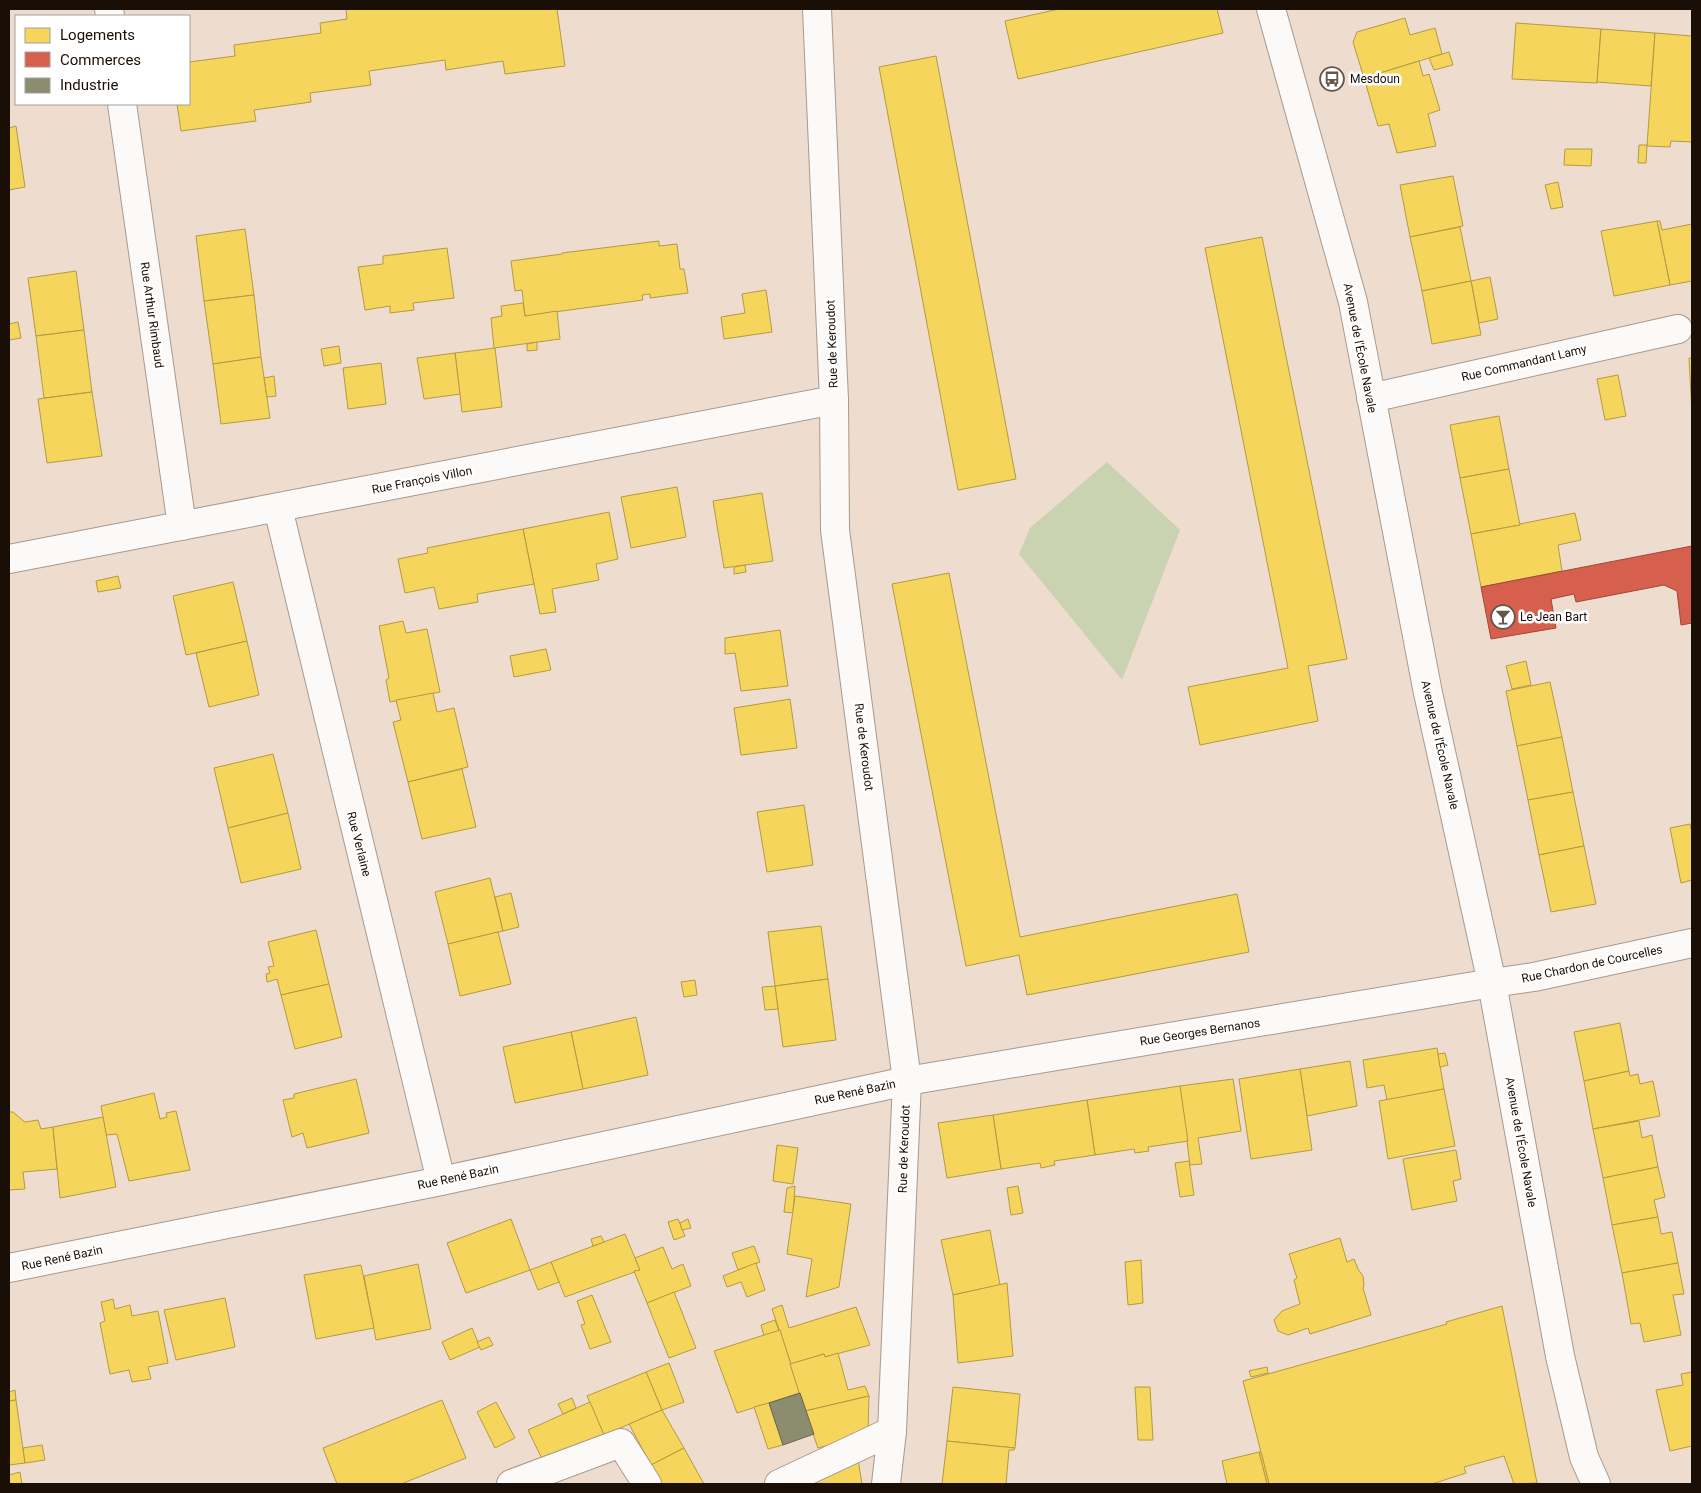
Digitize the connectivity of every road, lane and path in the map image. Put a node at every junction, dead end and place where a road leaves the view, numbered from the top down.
1 (817, 9) edge
2 (1270, 9) edge
3 (122, 105) edge
4 (1678, 329) dead end
5 (1371, 398) junction
6 (834, 400) junction
7 (278, 508) junction
8 (182, 526) junction
9 (9, 559) edge
10 (1692, 943) edge
11 (1492, 983) junction
12 (907, 1081) junction
13 (441, 1180) junction
14 (9, 1268) edge
15 (892, 1431) junction
16 (511, 1484) edge
17 (647, 1484) edge
18 (779, 1484) edge
19 (886, 1484) edge
20 (1596, 1484) edge

1 - 6 street, Rue de Keroudot
2 - 5 street, Avenue de l'École Navale
3 - 8 street, Rue Arthur Rimbaud
4 - 5 street, Rue Commandant Lamy
5 - 11 street, Avenue de l'École Navale
6 - 7 street, Rue François Villon
6 - 12 street, Rue de Keroudot
7 - 8 street, Rue François Villon
7 - 13 street, Rue Verlaine
8 - 9 street, Rue François Villon
10 - 11 street, Rue Chardon de Courcelles
11 - 12 street, Rue Georges Bernanos
11 - 20 street, Avenue de l'École Navale
12 - 13 street, Rue René Bazin
12 - 15 street, Rue de Keroudot
13 - 14 street, Rue René Bazin
15 - 18 street
15 - 19 street, Rue de Keroudot
16 - 17 street

